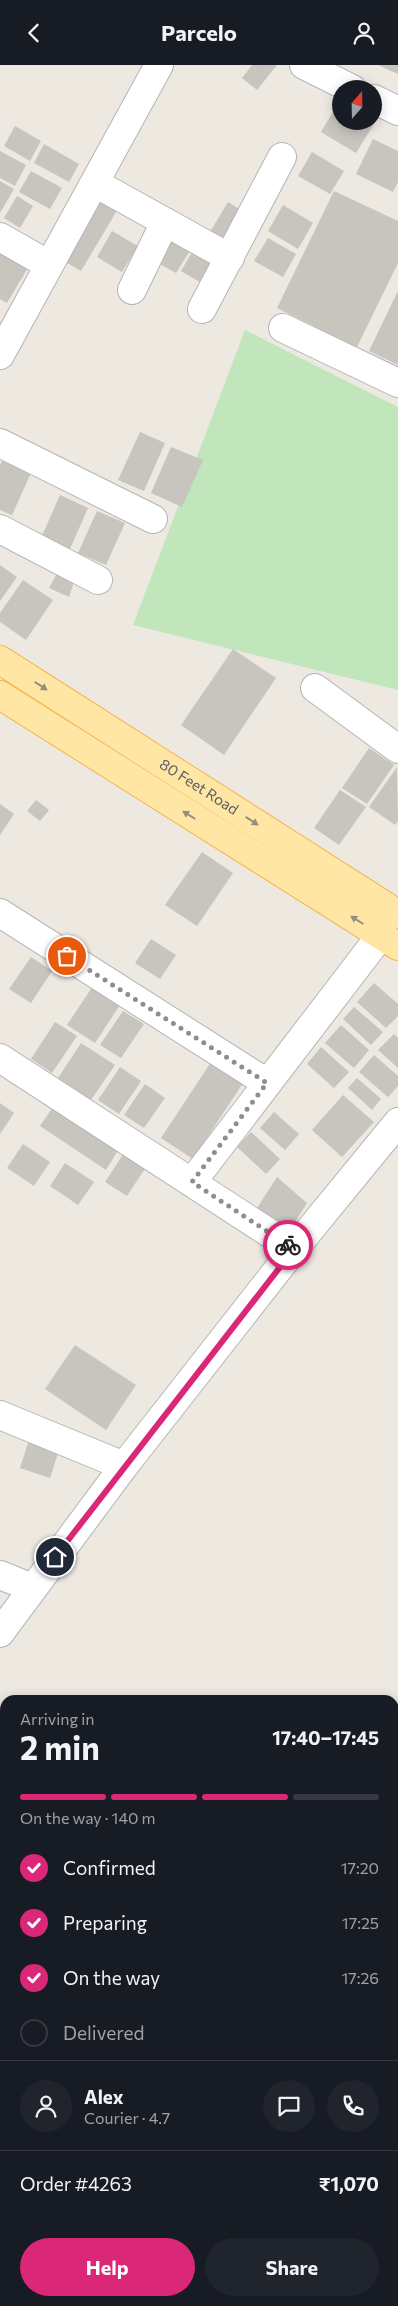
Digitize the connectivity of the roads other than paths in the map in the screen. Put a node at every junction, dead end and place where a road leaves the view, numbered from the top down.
1 (159, 65) edge
2 (304, 65) edge
3 (334, 80) edge
4 (382, 103) edge
5 (398, 111) edge
6 (282, 157) dead end
7 (95, 183) junction
8 (165, 222) junction
9 (0, 237) edge
10 (230, 258) junction
11 (49, 265) junction
12 (132, 290) dead end
13 (202, 309) dead end
14 (283, 328) dead end
15 (0, 355) edge
16 (398, 383) edge
17 (0, 443) edge
18 (153, 519) dead end
19 (0, 529) edge
20 (98, 580) dead end
21 (0, 660) edge
22 (315, 688) dead end
23 (0, 695) edge
24 (398, 749) edge
25 (0, 913) edge
26 (398, 914) edge
27 (389, 940) edge
28 (0, 1058) edge
29 (267, 1083) junction
30 (398, 1122) edge
31 (192, 1182) junction
32 (294, 1249) junction
33 (0, 1415) edge
34 (124, 1466) junction
35 (0, 1575) edge
36 (32, 1588) junction
37 (0, 1633) edge

1 - 7 street
2 - 3 street
4 - 5 street
6 - 10 street
7 - 8 street
7 - 11 street
8 - 10 street
8 - 12 street
9 - 11 street
10 - 13 street
11 - 15 street
14 - 16 street
17 - 18 street
19 - 20 street
21 -> 26 main road, 80 Feet Road
22 - 24 street
27 -> 23 main road, 80 Feet Road
25 - 29 street
27 - 29 street
28 - 31 street
29 - 31 street
30 - 32 street
31 - 32 street
32 - 34 street
33 - 34 street
34 - 36 street
35 - 36 street
36 - 37 street

